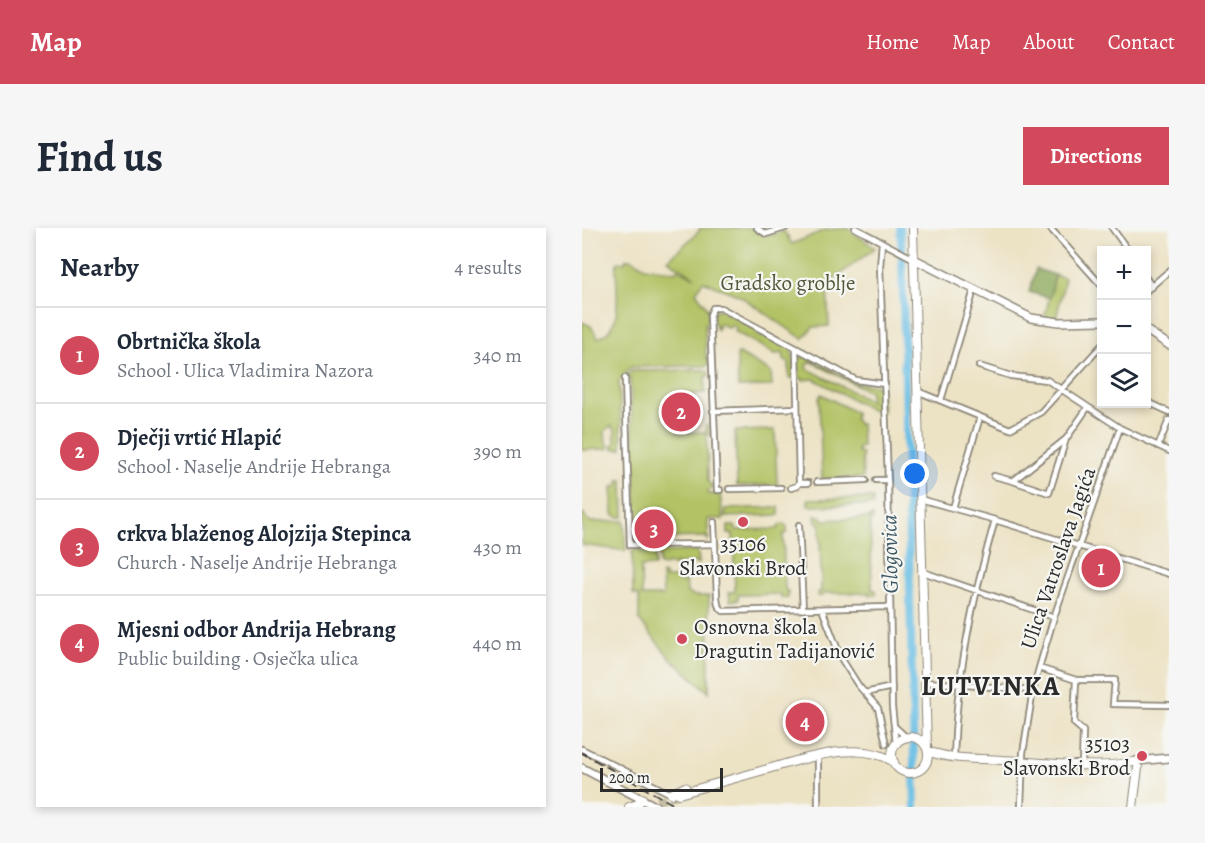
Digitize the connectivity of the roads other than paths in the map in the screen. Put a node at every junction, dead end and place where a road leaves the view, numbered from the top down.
1 (757, 228) edge
2 (785, 228) edge
3 (855, 228) edge
4 (913, 228) edge
5 (1050, 228) edge
6 (1112, 228) edge
7 (882, 242) junction
8 (1125, 246) edge
9 (912, 257) junction
10 (1169, 271) edge
11 (1097, 281) edge
12 (1152, 286) edge
13 (975, 290) junction
14 (1097, 321) edge
15 (1151, 333) edge
16 (1169, 345) edge
17 (796, 349) junction
18 (1097, 350) edge
19 (979, 366) dead end
20 (625, 378) dead end
21 (885, 384) junction
22 (1062, 390) junction
23 (917, 391) junction
24 (941, 400) junction
25 (1151, 403) edge
26 (1088, 407) junction
27 (797, 408) junction
28 (713, 411) junction
29 (1169, 412) edge
30 (980, 417) junction
31 (1169, 420) edge
32 (1120, 428) junction
33 (1066, 439) junction
34 (1158, 446) junction
35 (1169, 451) edge
36 (994, 476) dead end
37 (866, 480) dead end
38 (876, 480) dead end
39 (888, 480) junction
40 (1013, 481) junction
41 (816, 482) dead end
42 (799, 483) junction
43 (808, 483) dead end
44 (781, 488) dead end
45 (791, 488) dead end
46 (729, 489) dead end
47 (720, 490) dead end
48 (920, 499) junction
49 (953, 508) junction
50 (995, 520) junction
51 (714, 522) dead end
52 (799, 525) dead end
53 (715, 544) junction
54 (1078, 546) junction
55 (923, 572) junction
56 (1169, 574) edge
57 (975, 589) junction
58 (890, 607) junction
59 (822, 609) junction
60 (803, 610) junction
61 (1054, 617) junction
62 (1039, 668) junction
63 (1076, 680) junction
64 (926, 682) junction
65 (958, 684) junction
66 (892, 687) junction
67 (1033, 690) junction
68 (865, 693) junction
69 (1169, 705) edge
70 (892, 707) junction
71 (878, 708) junction
72 (926, 721) junction
73 (894, 724) junction
74 (914, 737) junction
75 (886, 744) dead end
76 (895, 746) junction
77 (582, 749) edge
78 (927, 749) junction
79 (874, 753) junction
80 (818, 755) junction
81 (945, 756) junction
82 (954, 757) junction
83 (1023, 761) junction
84 (1169, 761) edge
85 (894, 762) junction
86 (927, 762) junction
87 (1082, 764) junction
88 (1135, 766) junction
89 (582, 768) edge
90 (675, 794) joint
91 (649, 805) edge
92 (629, 807) edge
93 (818, 807) edge
94 (1021, 807) edge
95 (1133, 807) edge

1 - 2 street
3 - 7 street
4 - 9 main road
5 - 11 street
6 - 8 street
7 - 9 street
7 - 21 street
9 - 13 main road
9 - 23 main road
10 - 12 street
13 - 14 main road
13 - 24 street
15 - 16 main road
17 - 21 street
17 - 27 street
17 - 28 street
18 - 22 street
19 - 22 street
20 - 53 street
21 - 39 street
22 - 26 street
22 - 30 street
23 - 24 street
23 - 48 main road
24 - 30 street
25 - 29 street
26 - 32 street
26 - 33 street
27 - 28 street
27 - 42 street
28 - 47 street
30 - 49 street
31 - 34 street
32 - 34 street
32 - 54 street, Ulica Vatroslava Jagića
33 - 40 street
33 - 40 street
34 - 35 street
36 - 40 street
37 - 41 street
38 - 39 street
39 - 58 street
42 - 43 street
42 - 45 street
44 - 46 street
48 - 49 street
48 - 55 main road
49 - 50 street
50 - 54 street
50 - 57 street
51 - 53 street
52 - 60 street
53 - 60 street
54 - 56 street
54 - 61 street, Ulica Vatroslava Jagića
55 - 57 street
55 - 64 main road
57 - 61 street
57 - 65 street
58 - 59 street
58 - 66 street
59 - 60 street
59 - 68 street
61 - 62 street, Ulica Vatroslava Jagića
62 - 63 street
62 - 67 street, Ulica Vatroslava Jagića
63 - 69 street
63 - 87 street
64 - 65 street
64 - 72 main road
65 - 67 street
65 - 82 street
66 - 68 street
66 - 70 street
67 - 83 street, Ulica Vatroslava Jagića
68 - 71 street
70 - 71 street
70 - 73 street
71 - 75 street
72 - 74 main road
72 - 78 main road
73 - 74 street
73 - 76 street
74 - 76 main road
74 - 78 main road
76 - 79 main road
76 - 85 main road
77 - 90 street
78 - 81 main road
78 - 86 main road
79 - 80 main road
79 - 85 main road
80 - 90 main road
80 - 93 street
81 - 82 main road
81 - 86 main road
82 - 83 main road
83 - 87 main road
83 - 94 street, Ulica Vatroslava Jagića
84 - 88 main road
85 - 86 main road
87 - 88 main road
88 - 95 main road
89 - 91 main road
91 - 92 main road

